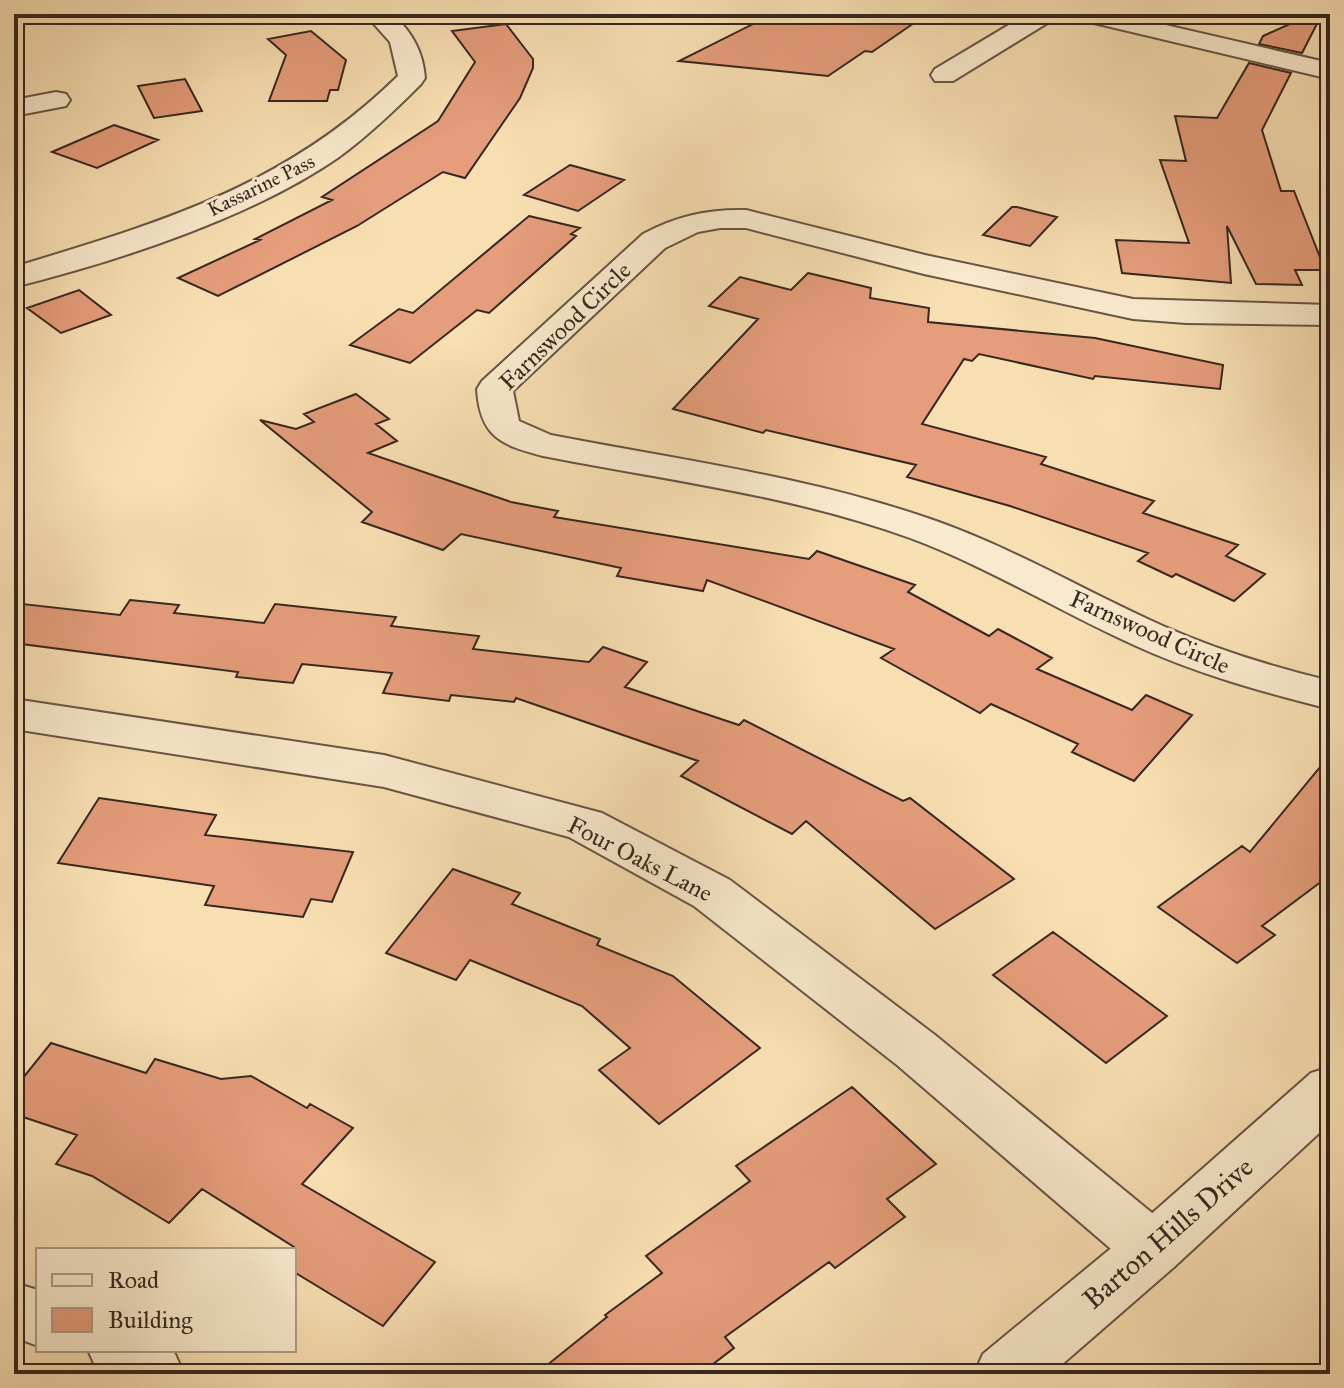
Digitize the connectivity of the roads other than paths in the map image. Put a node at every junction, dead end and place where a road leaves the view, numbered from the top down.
1 (378, 14) edge
2 (1045, 14) edge
3 (1086, 14) edge
4 (1330, 71) edge
5 (944, 75) dead end
6 (56, 100) dead end
7 (14, 108) edge
8 (14, 277) edge
9 (1330, 315) edge
10 (1330, 695) edge
11 (14, 714) edge
12 (1330, 1089) edge
13 (1153, 1249) junction
14 (14, 1310) edge
15 (36, 1317) edge
16 (122, 1352) edge
17 (153, 1374) edge
18 (1005, 1374) edge

1 - 8 street, Kassarine Pass
2 - 5 street
3 - 4 street
6 - 7 street
9 - 10 street, Farnswood Circle
11 - 13 street, Four Oaks Lane
12 - 13 street, Barton Hills Drive
13 - 18 street, Barton Hills Drive
14 - 15 street
16 - 17 street

